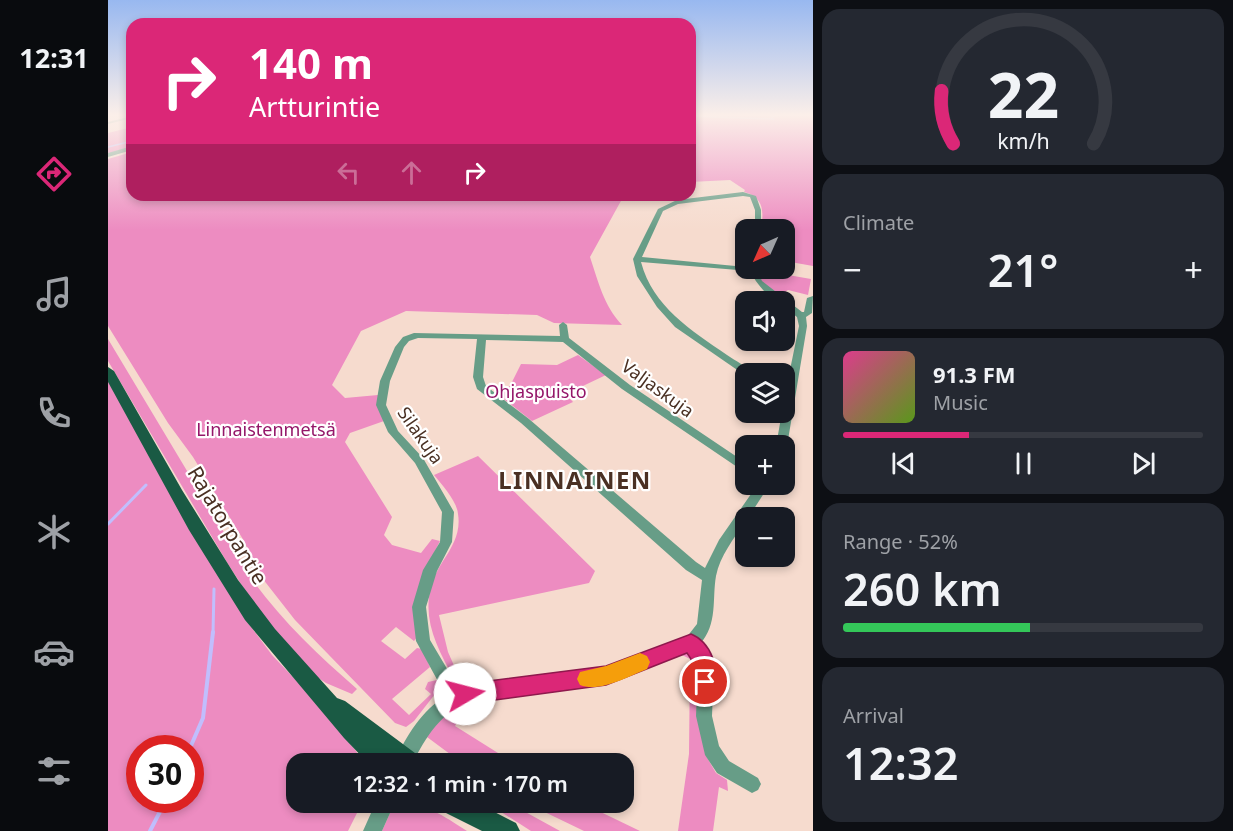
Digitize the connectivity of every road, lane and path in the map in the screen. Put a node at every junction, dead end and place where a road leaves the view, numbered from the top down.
1 (696, 199) edge
2 (687, 201) edge
3 (758, 219) edge
4 (637, 259) junction
5 (735, 268) edge
6 (758, 279) edge
7 (770, 291) edge
8 (811, 303) edge
9 (795, 311) edge
10 (801, 316) junction
11 (563, 325) dead end
12 (482, 337) junction
13 (565, 339) junction
14 (794, 363) edge
15 (735, 364) edge
16 (108, 371) edge
17 (735, 461) edge
18 (757, 495) edge
19 (709, 577) junction
20 (691, 643) junction
21 (455, 697) junction
22 (386, 753) edge
23 (407, 753) edge
24 (752, 784) dead end
25 (381, 813) edge
26 (471, 813) edge
27 (481, 813) edge
28 (504, 829) edge
29 (372, 831) edge

1 - 3 street
2 - 4 street
4 - 5 street
4 - 15 street
6 - 7 street
8 - 10 street
9 - 10 street
10 - 14 street
11 - 13 street
12 - 13 street, Silakuja
12 - 19 street
12 - 21 street, Silakuja
13 - 17 street, Valjaskuja
16 - 22 main road, Rajatorpantie
18 - 19 street
19 - 20 street
20 - 21 street
20 - 24 street
21 - 23 street
25 - 29 street
26 - 28 main road
27 - 28 main road

